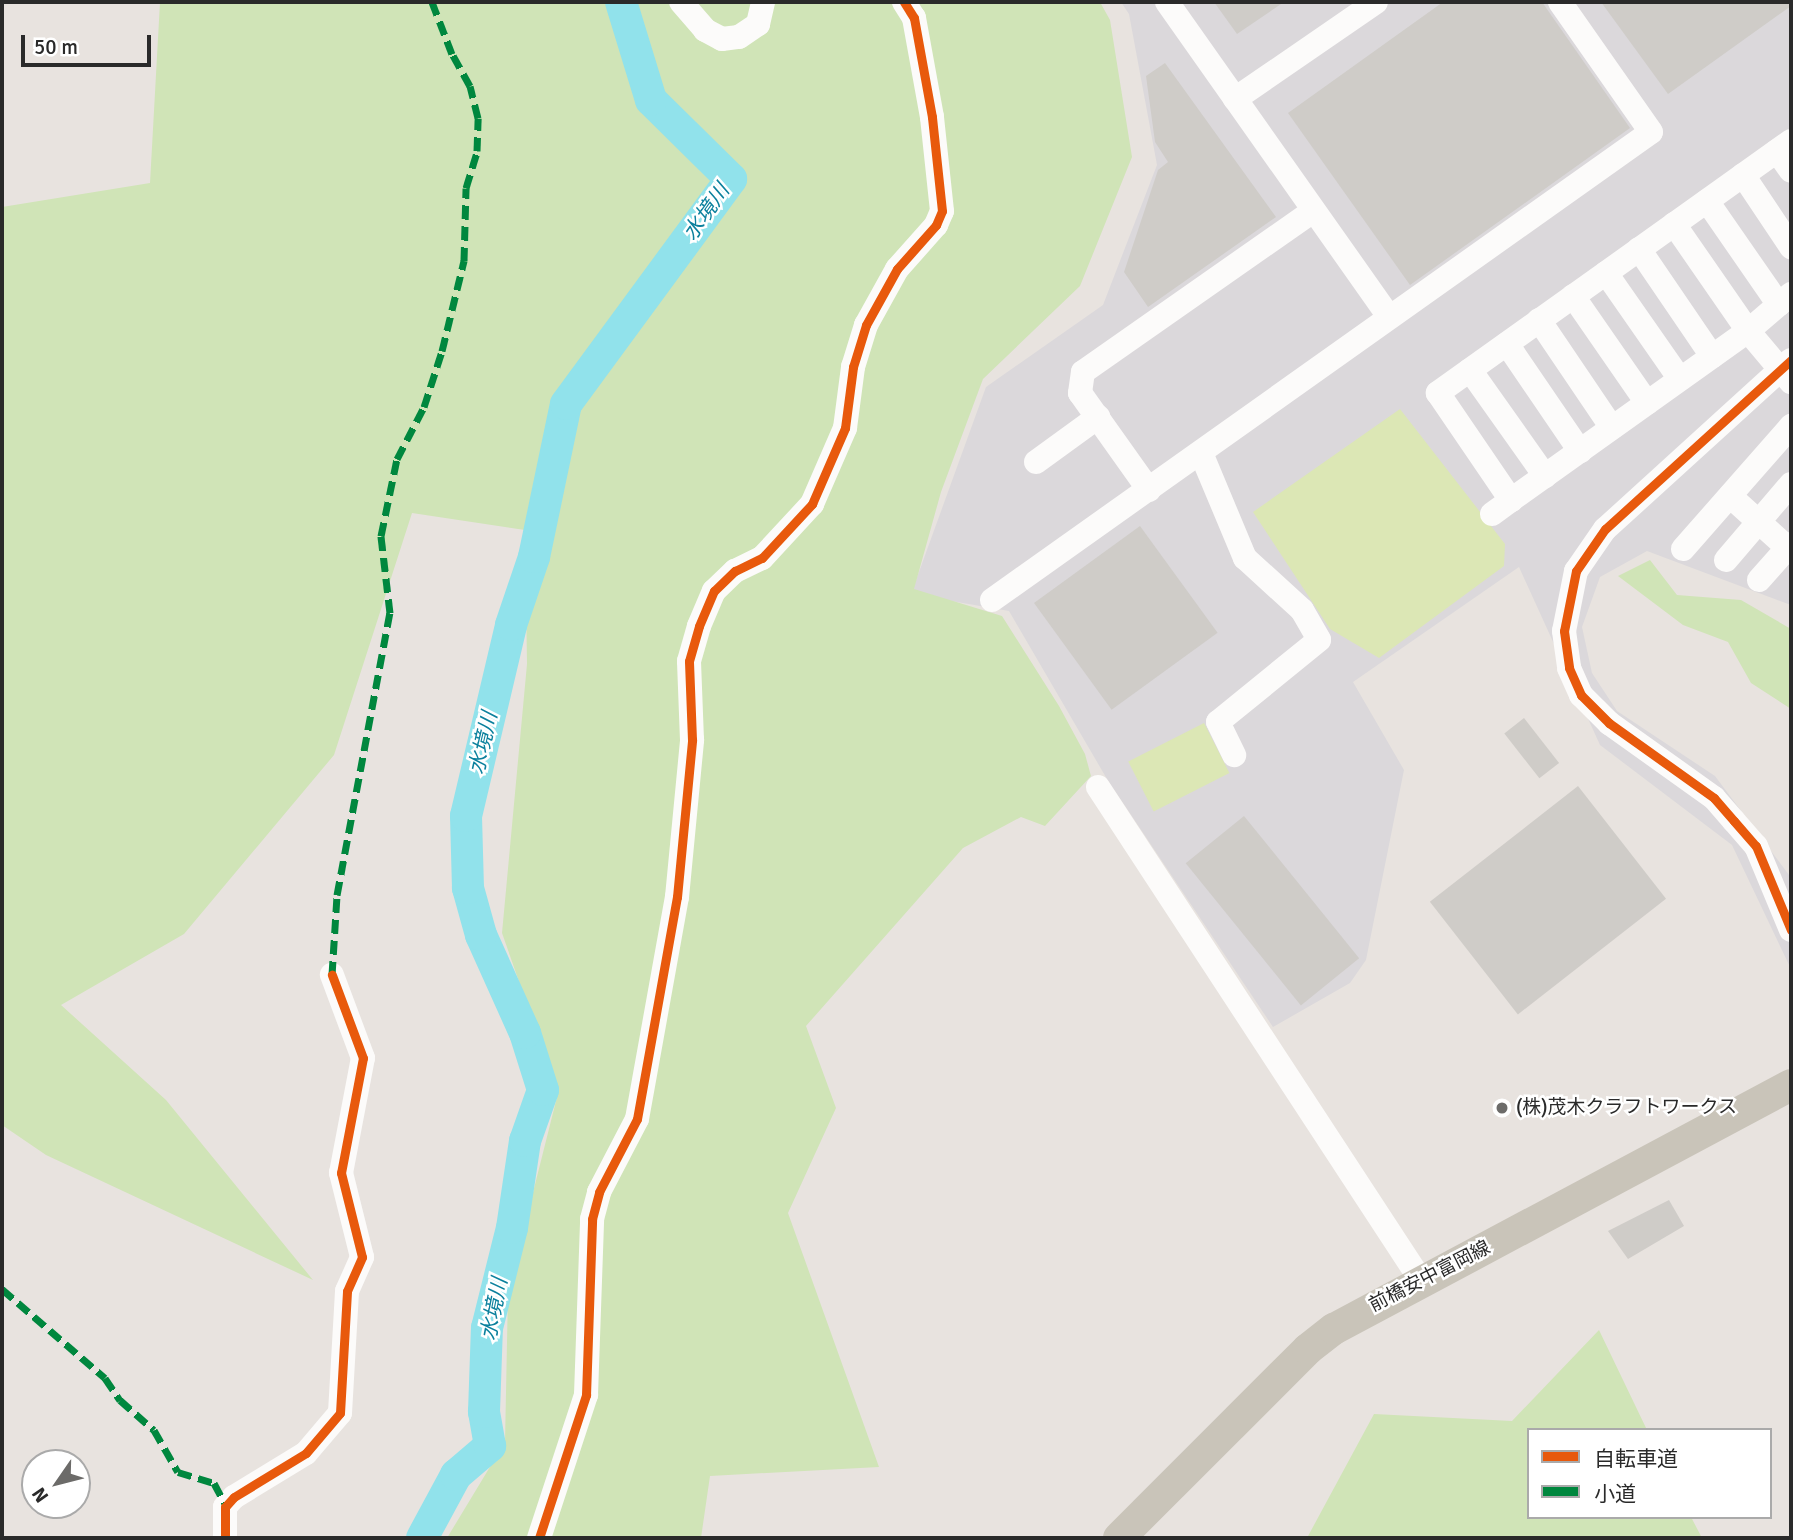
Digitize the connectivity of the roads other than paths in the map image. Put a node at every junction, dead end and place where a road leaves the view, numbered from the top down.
1 (681, 2) edge
2 (763, 2) edge
3 (904, 2) edge
4 (1167, 2) edge
5 (1376, 2) edge
6 (1560, 2) edge
7 (1235, 99) junction
8 (1784, 146) edge
9 (1791, 171) edge
10 (1743, 175) junction
11 (1707, 201) junction
12 (1313, 211) junction
13 (1674, 224) junction
14 (1791, 247) edge
15 (1639, 249) junction
16 (1606, 273) junction
17 (1573, 296) junction
18 (1785, 299) edge
19 (1389, 317) junction
20 (1539, 320) junction
21 (1748, 331) junction
22 (1507, 344) junction
23 (1712, 356) junction
24 (1470, 370) junction
25 (1788, 371) edge
26 (1680, 379) junction
27 (1647, 404) junction
28 (1098, 417) junction
29 (1791, 426) edge
30 (1612, 428) junction
31 (1580, 451) junction
32 (1200, 453) junction
33 (1037, 462) dead end
34 (1545, 476) junction
35 (1791, 484) edge
36 (1149, 490) junction
37 (1730, 496) junction
38 (1759, 522) junction
39 (1790, 547) edge
40 (1684, 549) dead end
41 (1726, 560) dead end
42 (1759, 580) dead end
43 (992, 600) dead end
44 (1234, 755) dead end
45 (1098, 787) dead end
46 (1786, 900) edge
47 (1791, 930) edge
48 (332, 975) dead end
49 (1791, 1085) edge
50 (1422, 1282) junction
51 (225, 1538) edge
52 (539, 1538) edge
53 (1119, 1538) edge

1 - 2 street
3 - 52 street
4 - 7 street
5 - 7 street
6 - 19 street
7 - 12 street
8 - 9 street
8 - 10 street
10 - 11 street
10 - 14 street
11 - 13 street
11 - 18 street
12 - 19 street
12 - 28 street
13 - 15 street
13 - 21 street
15 - 16 street
15 - 23 street
16 - 17 street
16 - 26 street
17 - 20 street
17 - 27 street
18 - 21 street
19 - 32 street
20 - 22 street
20 - 30 street
21 - 23 street
21 - 25 street
22 - 24 street
22 - 31 street
23 - 26 street
24 - 34 street
24 - 34 street
25 - 46 street
26 - 27 street
27 - 30 street
28 - 33 street
28 - 36 street
29 - 37 street
30 - 31 street
31 - 34 street
32 - 36 street
32 - 44 street
35 - 38 street
36 - 43 street
37 - 38 street
37 - 40 street
38 - 39 street
38 - 41 street
39 - 42 street
45 - 50 street
46 - 47 street
48 - 51 street
49 - 50 main road, 前橋安中富岡線
50 - 53 main road, 前橋安中富岡線

